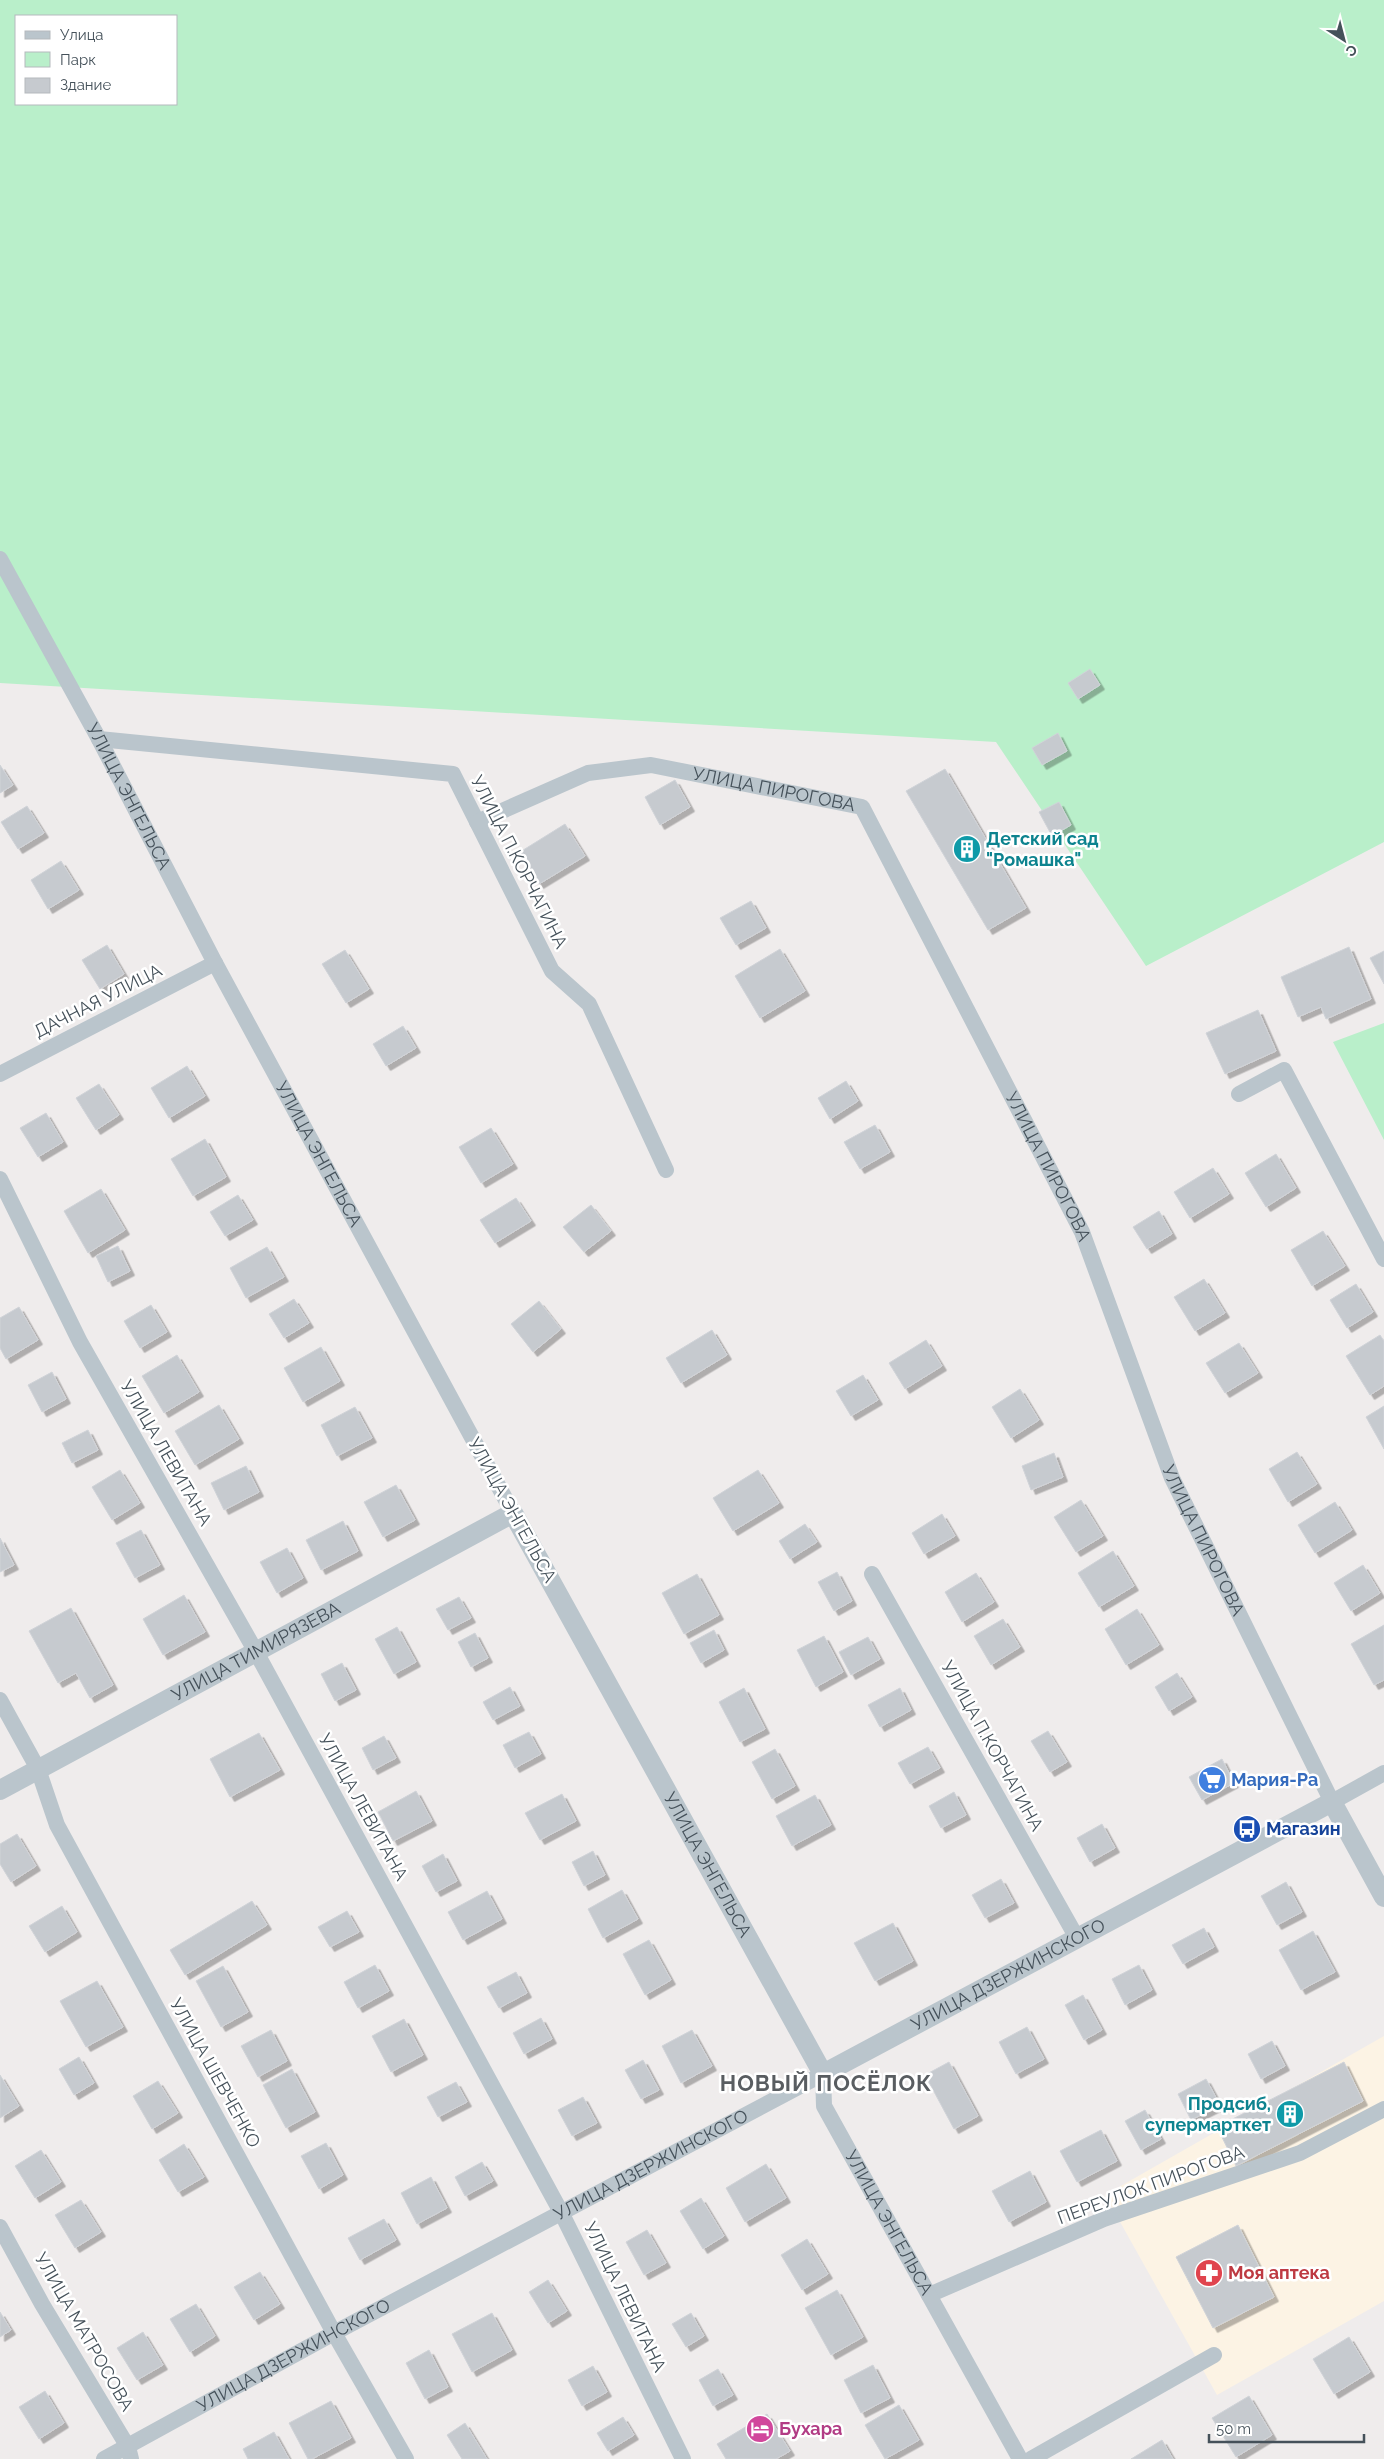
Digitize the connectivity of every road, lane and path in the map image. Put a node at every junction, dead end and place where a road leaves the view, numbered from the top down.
1 (0, 559) edge
2 (99, 739) junction
3 (477, 822) junction
4 (215, 963) junction
5 (0, 1074) edge
6 (1239, 1094) dead end
7 (666, 1170) dead end
8 (0, 1180) edge
9 (1384, 1260) edge
10 (513, 1513) junction
11 (872, 1574) dead end
12 (256, 1652) junction
13 (0, 1700) edge
14 (38, 1769) junction
15 (1384, 1773) edge
16 (0, 1790) edge
17 (1332, 1802) junction
18 (1384, 1897) edge
19 (1077, 1938) junction
20 (824, 2074) junction
21 (1384, 2109) edge
22 (562, 2214) junction
23 (0, 2227) edge
24 (929, 2295) junction
25 (334, 2333) junction
26 (1214, 2355) dead end
27 (130, 2453) edge
28 (104, 2459) edge
29 (406, 2459) edge
30 (683, 2459) edge
31 (1020, 2459) edge
32 (1031, 2459) edge

1 - 2 street, УЛИЦА ЭНГЕЛЬСА
2 - 3 street, УЛИЦА П.КОРЧАГИНА
2 - 4 street, УЛИЦА ЭНГЕЛЬСА
3 - 7 street, УЛИЦА П.КОРЧАГИНА
3 - 17 street, УЛИЦА ПИРОГОВА
4 - 5 street, ДАЧНАЯ УЛИЦА
4 - 10 street, УЛИЦА ЭНГЕЛЬСА
6 - 9 street
8 - 12 street, УЛИЦА ЛЕВИТАНА
10 - 12 street, УЛИЦА ТИМИРЯЗЕВА
10 - 20 street, УЛИЦА ЭНГЕЛЬСА
11 - 19 street, УЛИЦА П.КОРЧАГИНА
12 - 14 street, УЛИЦА ТИМИРЯЗЕВА
12 - 22 street, УЛИЦА ЛЕВИТАНА
13 - 14 street, УЛИЦА ШЕВЧЕНКО
14 - 16 street, УЛИЦА ТИМИРЯЗЕВА
14 - 25 street, УЛИЦА ШЕВЧЕНКО
15 - 17 street, УЛИЦА ДЗЕРЖИНСКОГО
17 - 18 street, УЛИЦА ПИРОГОВА
17 - 19 street, УЛИЦА ДЗЕРЖИНСКОГО
19 - 20 street, УЛИЦА ДЗЕРЖИНСКОГО
20 - 22 street, УЛИЦА ДЗЕРЖИНСКОГО
20 - 24 street, УЛИЦА ЭНГЕЛЬСА
21 - 24 street, ПЕРЕУЛОК ПИРОГОВА
22 - 25 street, УЛИЦА ДЗЕРЖИНСКОГО
22 - 30 street, УЛИЦА ЛЕВИТАНА
23 - 27 street, УЛИЦА МАТРОСОВА
24 - 31 street, УЛИЦА ЭНГЕЛЬСА
25 - 27 street, УЛИЦА ДЗЕРЖИНСКОГО
25 - 29 street, УЛИЦА ШЕВЧЕНКО
26 - 32 street
27 - 28 street, УЛИЦА ДЗЕРЖИНСКОГО

